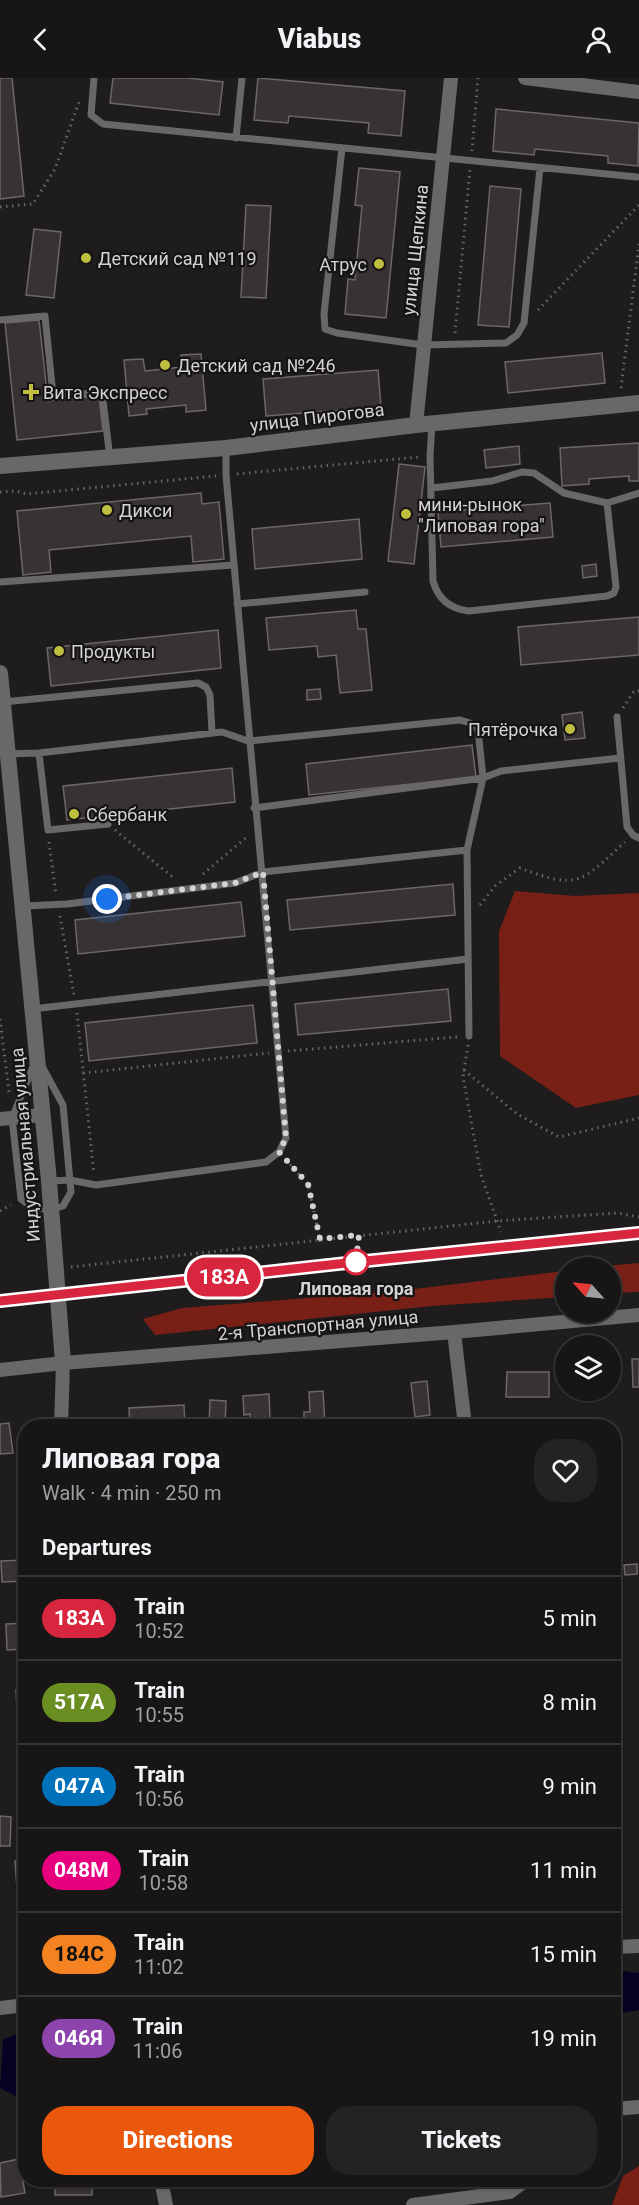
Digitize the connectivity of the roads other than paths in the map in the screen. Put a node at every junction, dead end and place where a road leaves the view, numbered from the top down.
1 (94, 78) edge
2 (242, 78) edge
3 (451, 78) edge
4 (525, 78) edge
5 (639, 92) edge
6 (236, 138) junction
7 (342, 148) junction
8 (442, 157) junction
9 (540, 168) junction
10 (637, 177) dead end
11 (0, 320) edge
12 (423, 345) junction
13 (639, 403) edge
14 (424, 424) junction
15 (226, 448) junction
16 (110, 458) junction
17 (0, 466) edge
18 (432, 488) junction
19 (639, 493) edge
20 (607, 503) junction
21 (233, 565) junction
22 (0, 582) edge
23 (365, 592) dead end
24 (237, 604) junction
25 (0, 681) edge
26 (3, 702) junction
27 (617, 717) road end
28 (212, 733) junction
29 (248, 741) junction
30 (39, 753) junction
31 (8, 754) junction
32 (620, 758) junction
33 (483, 778) junction
34 (254, 808) junction
35 (108, 824) road end
36 (636, 837) edge
37 (467, 850) junction
38 (263, 872) junction
39 (23, 906) junction
40 (468, 959) junction
41 (271, 981) junction
42 (33, 1009) junction
43 (469, 1036) road end
44 (37, 1057) junction
45 (42, 1115) junction
46 (6, 1119) edge
47 (70, 1180) junction
48 (49, 1181) junction
49 (51, 1210) junction
50 (639, 1315) edge
51 (454, 1332) junction
52 (63, 1363) junction
53 (0, 1370) edge
54 (61, 1419) edge
55 (464, 1419) edge
56 (639, 1946) edge
57 (621, 1947) edge
58 (18, 2006) edge
59 (0, 2008) edge
60 (639, 2108) edge
61 (621, 2109) edge
62 (163, 2187) edge
63 (517, 2187) edge
64 (167, 2204) edge
65 (413, 2205) edge

1 - 6 lane
2 - 6 lane
3 - 8 street, улица Щепкина
4 - 5 street
6 - 7 lane
7 - 8 lane
7 - 12 lane
8 - 9 lane
8 - 12 street, улица Щепкина
9 - 10 lane
9 - 12 lane
11 - 16 lane
12 - 14 street, улица Щепкина
13 - 14 street, улица Пирогова
14 - 15 street, улица Пирогова
14 - 18 lane
15 - 16 street, улица Пирогова
15 - 21 lane
16 - 17 street, улица Пирогова
18 - 20 lane
18 - 20 lane
19 - 20 lane
21 - 22 lane
21 - 24 lane
23 - 24 lane
24 - 29 lane
25 - 26 street, Индустриальная улица
26 - 28 lane
26 - 31 street, Индустриальная улица
27 - 32 lane
28 - 29 lane
28 - 30 lane
29 - 33 lane
29 - 34 lane
30 - 31 lane
30 - 35 lane
31 - 39 street, Индустриальная улица
32 - 33 lane
32 - 36 lane
33 - 34 lane
33 - 37 lane
34 - 38 lane
37 - 38 lane
37 - 40 lane
38 - 39 lane
38 - 41 lane
39 - 42 street, Индустриальная улица
40 - 41 lane
40 - 43 lane
41 - 42 lane
41 - 47 lane
42 - 44 street, Индустриальная улица
44 - 45 street, Индустриальная улица
44 - 46 lane
44 - 47 lane
45 - 46 street
45 - 48 street, Индустриальная улица
46 - 49 lane
47 - 48 lane
47 - 49 lane
48 - 49 street, Индустриальная улица
49 - 52 street, Индустриальная улица
50 - 51 street, 2-я Транспортная улица
51 - 52 street, 2-я Транспортная улица
51 - 55 street
52 - 53 street, 2-я Транспортная улица
52 - 54 street
56 - 57 street
58 - 59 street
60 - 61 street
62 - 64 street
63 - 65 street

